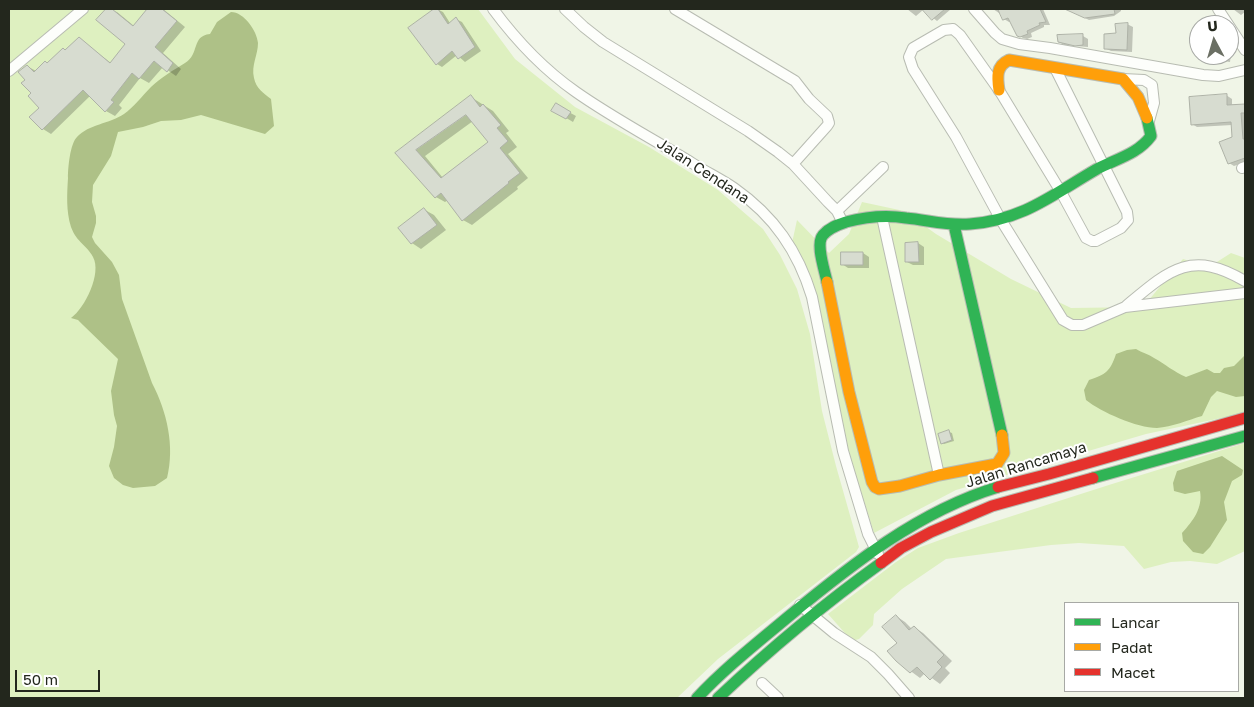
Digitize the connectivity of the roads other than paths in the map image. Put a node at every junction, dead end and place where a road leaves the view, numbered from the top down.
1 (83, 9) edge
2 (493, 9) edge
3 (565, 9) edge
4 (676, 9) edge
5 (974, 9) edge
6 (1218, 9) edge
7 (1245, 50) edge
8 (1054, 68) junction
9 (1245, 70) edge
10 (9, 71) edge
11 (1123, 79) junction
12 (999, 90) junction
13 (1149, 121) junction
14 (793, 164) junction
15 (1103, 166) junction
16 (883, 167) dead end
17 (1062, 192) junction
18 (837, 211) junction
19 (882, 216) junction
20 (1000, 220) junction
21 (843, 223) junction
22 (954, 225) junction
23 (1245, 281) edge
24 (1245, 293) edge
25 (1125, 307) junction
26 (1245, 418) edge
27 (1241, 437) edge
28 (939, 475) junction
29 (875, 549) junction
30 (882, 562) junction
31 (800, 605) junction
32 (812, 616) junction
33 (762, 683) dead end
34 (697, 698) edge
35 (718, 698) edge
36 (778, 698) edge
37 (909, 698) edge

1 - 10 street
2 - 29 street, Jalan Cendana
3 - 14 street
4 - 14 street
5 - 9 street
6 - 7 street
8 - 11 street
8 - 12 street
8 - 15 street
11 - 13 street
11 - 13 street
12 - 17 street
12 - 20 street
13 - 15 street
14 - 18 street
15 - 17 street
15 - 17 street
16 - 18 street
17 - 20 street
18 - 21 street
19 - 21 street
19 - 22 street
19 - 28 street
20 - 22 street
20 - 25 street
21 - 28 street
22 - 28 street
23 - 25 street
24 - 25 street
26 - 29 street, Jalan Rancamaya
27 - 30 street, Jalan Rancamaya
29 - 30 street, Jalan Cendana
29 - 31 street, Jalan Rancamaya
30 - 32 street, Jalan Rancamaya
31 - 32 street
31 - 34 street, Jalan Rancamaya
32 - 35 street, Jalan Rancamaya
32 - 37 street
33 - 36 street

